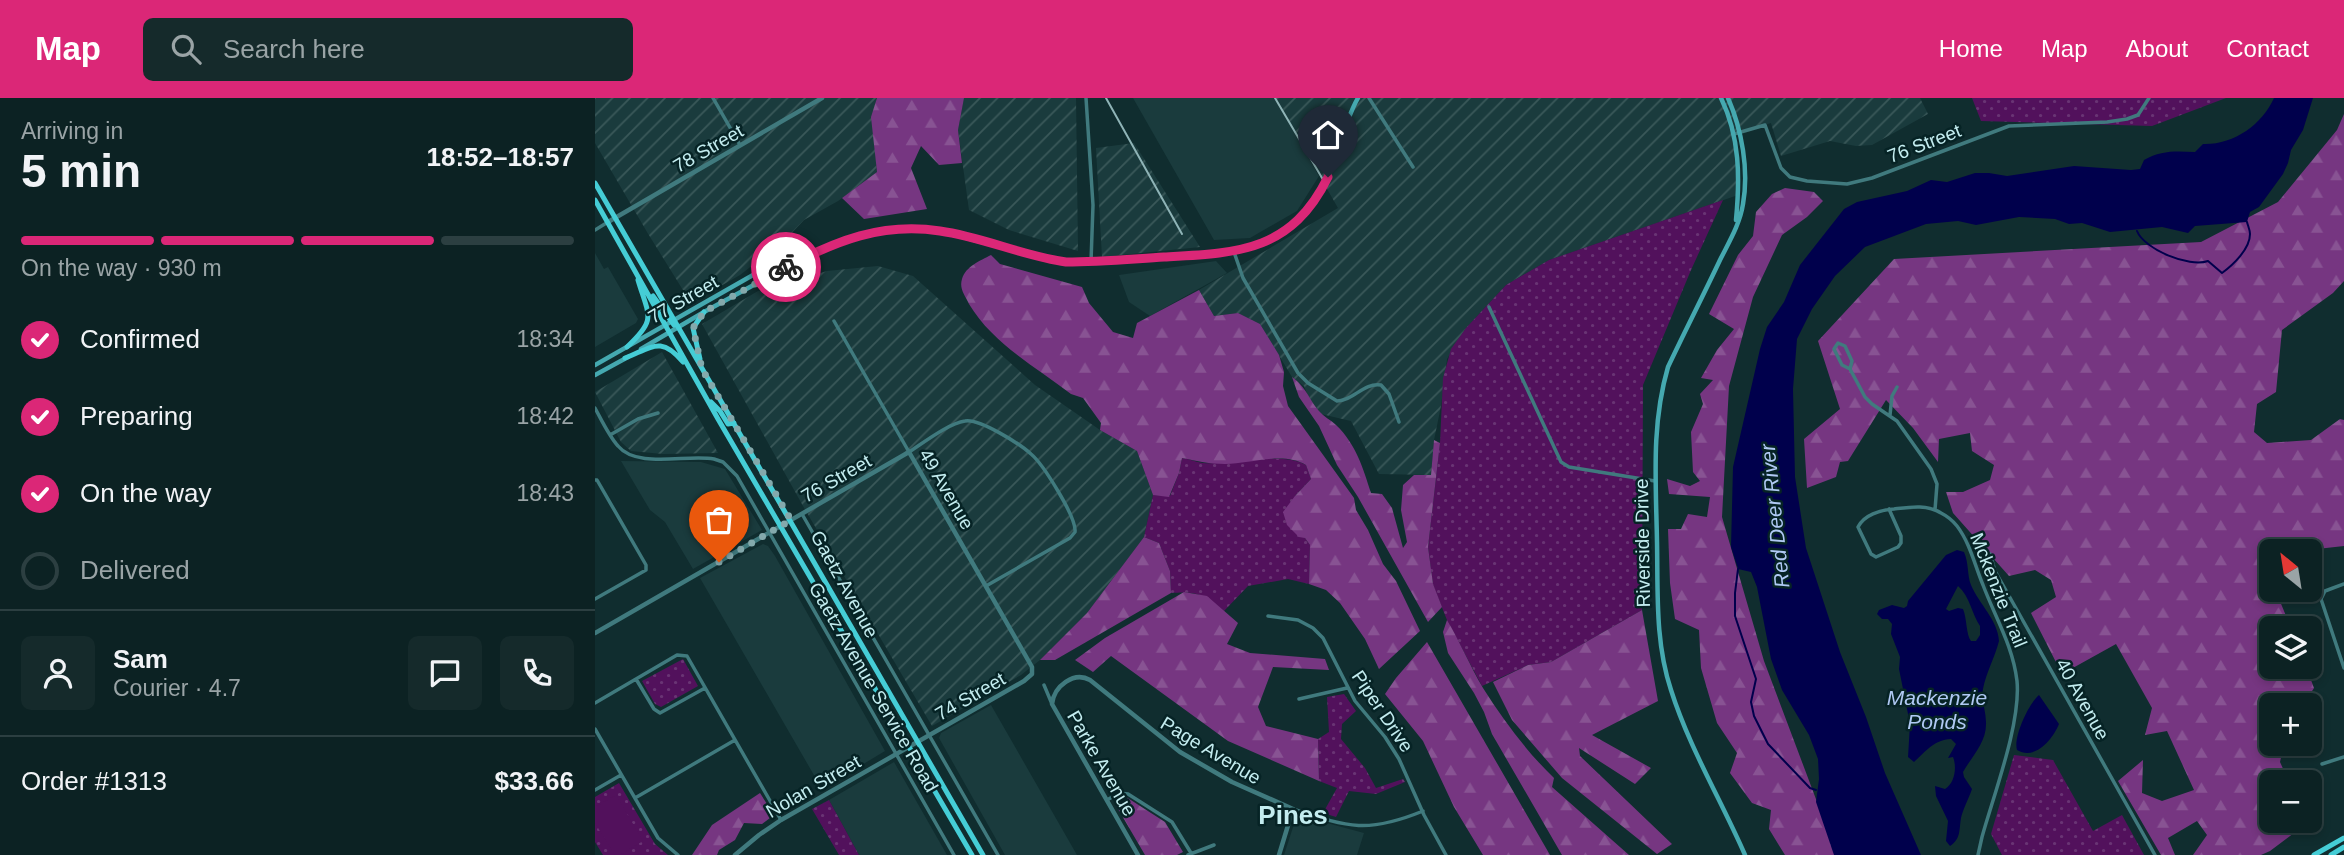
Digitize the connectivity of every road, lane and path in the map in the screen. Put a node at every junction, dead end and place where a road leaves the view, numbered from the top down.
1 (713, 98) edge
2 (822, 98) edge
3 (1086, 98) edge
4 (1358, 98) edge
5 (1369, 98) edge
6 (1721, 98) edge
7 (1728, 98) edge
8 (2149, 98) edge
9 (1737, 133) junction
10 (740, 145) junction
11 (1413, 167) dead end
12 (595, 183) edge
13 (595, 200) edge
14 (615, 218) junction
15 (608, 222) junction
16 (595, 230) edge
17 (827, 246) junction
18 (1234, 252) junction
19 (1090, 262) junction
20 (635, 271) junction
21 (1489, 307) dead end
22 (704, 312) junction
23 (834, 321) dead end
24 (670, 322) junction
25 (678, 327) junction
26 (669, 332) junction
27 (627, 347) junction
28 (625, 358) junction
29 (595, 365) edge
30 (702, 369) junction
31 (1850, 369) junction
32 (692, 372) junction
33 (595, 375) edge
34 (1897, 387) dead end
35 (706, 397) junction
36 (595, 408) edge
37 (658, 413) dead end
38 (1890, 415) junction
39 (1399, 422) dead end
40 (734, 424) junction
41 (610, 435) junction
42 (909, 452) junction
43 (595, 480) edge
44 (1655, 481) junction
45 (1889, 509) junction
46 (1935, 510) junction
47 (802, 514) junction
48 (791, 520) junction
49 (781, 526) junction
50 (769, 533) junction
51 (1990, 554) dead end
52 (2344, 584) edge
53 (986, 586) junction
54 (595, 599) edge
55 (1268, 616) dead end
56 (595, 633) edge
57 (2344, 668) edge
58 (1033, 672) joint
59 (636, 679) junction
60 (1044, 685) dead end
61 (705, 688) junction
62 (1347, 688) junction
63 (1299, 699) dead end
64 (595, 703) edge
65 (1052, 704) junction
66 (595, 729) edge
67 (930, 735) junction
68 (735, 740) junction
69 (918, 742) junction
70 (909, 747) junction
71 (896, 754) junction
72 (2344, 757) edge
73 (2322, 764) dead end
74 (621, 775) junction
75 (595, 790) edge
76 (635, 798) junction
77 (1107, 800) junction
78 (1293, 809) junction
79 (1423, 811) junction
80 (782, 820) junction
81 (2344, 838) edge
82 (1214, 845) dead end
83 (2344, 848) edge
84 (1189, 854) edge
85 (678, 855) edge
86 (735, 855) edge
87 (954, 855) edge
88 (972, 855) edge
89 (983, 855) edge
90 (998, 855) edge
91 (1138, 855) edge
92 (1279, 855) edge
93 (1446, 855) edge
94 (1745, 855) edge
95 (1978, 855) edge
96 (2155, 855) edge
97 (2314, 855) edge
98 (2331, 855) edge

1 - 10 street
2 - 10 street, 78 Street
3 - 19 street
4 - 18 main road, 77 Street
5 - 11 street
6 - 9 main road, Riverside Drive
7 - 9 main road, Riverside Drive
8 - 9 street, 76 Street
9 - 44 main road, Riverside Drive
10 - 14 street, 78 Street
12 - 14 main road, Gaetz Avenue
13 - 15 main road, Gaetz Avenue
14 - 15 street, 78 Street
14 - 24 main road, Gaetz Avenue
15 - 16 street
15 - 20 main road, Gaetz Avenue
17 - 19 main road, 77 Street
17 - 22 main road, 77 Street
17 - 24 main road, 77 Street
18 - 19 main road, 77 Street
18 - 39 street
20 - 24 main road, Gaetz Avenue
20 - 27 main road
21 - 44 street
22 - 25 main road, 77 Street
22 - 30 main road
23 - 42 street, 49 Avenue
24 - 25 main road, Gaetz Avenue
24 - 26 main road, Gaetz Avenue
24 - 27 main road, 77 Street
25 - 26 main road, 77 Street
25 - 30 main road, Gaetz Avenue
26 - 28 main road, 77 Street
26 - 32 main road, Gaetz Avenue
27 - 29 main road, 77 Street
28 - 32 main road
28 - 33 main road, 77 Street
30 - 40 main road, Gaetz Avenue
31 - 31 street
31 - 38 street
32 - 35 main road, Gaetz Avenue
34 - 38 street
35 - 40 main road
35 - 49 main road, Gaetz Avenue
36 - 41 street
37 - 41 street
38 - 46 street
40 - 48 main road, Gaetz Avenue
41 - 50 street, Gaetz Avenue Service Road
42 - 47 street, 76 Street
42 - 53 street, 49 Avenue
42 - 53 street
43 - 54 street
44 - 94 main road, Riverside Drive
45 - 45 street
45 - 46 street
46 - 95 street, Mckenzie Trail
47 - 48 street, 76 Street
47 - 67 street, Gaetz Avenue Service Road
48 - 49 street, 76 Street
48 - 69 main road, Gaetz Avenue
49 - 50 street, 76 Street
49 - 70 main road, Gaetz Avenue
50 - 56 street, 76 Street
50 - 71 street, Gaetz Avenue Service Road
51 - 96 street, 40 Avenue
52 - 57 street
53 - 58 street, 49 Avenue
55 - 62 street, Piper Drive
58 - 67 street, 74 Street
59 - 61 street
59 - 61 street
59 - 64 street
60 - 65 street, Parke Avenue
61 - 68 street
62 - 63 street
62 - 79 street, Piper Drive
65 - 77 street, Parke Avenue
65 - 78 street, Page Avenue
66 - 74 street
67 - 69 street, 74 Street
67 - 90 street, Gaetz Avenue Service Road
68 - 76 street
68 - 80 street
69 - 70 street, 74 Street
69 - 89 main road, Gaetz Avenue
70 - 71 street, Nolan Street
70 - 88 main road, Gaetz Avenue
71 - 80 street, Nolan Street
71 - 87 street, Gaetz Avenue Service Road
72 - 73 street
74 - 75 street
74 - 76 street
76 - 85 street
77 - 84 street
77 - 91 street, Parke Avenue
78 - 79 street, Page Avenue
78 - 92 street
79 - 93 street, Piper Drive
80 - 86 street, Nolan Street
81 - 97 main road
82 - 84 street
83 - 98 main road

